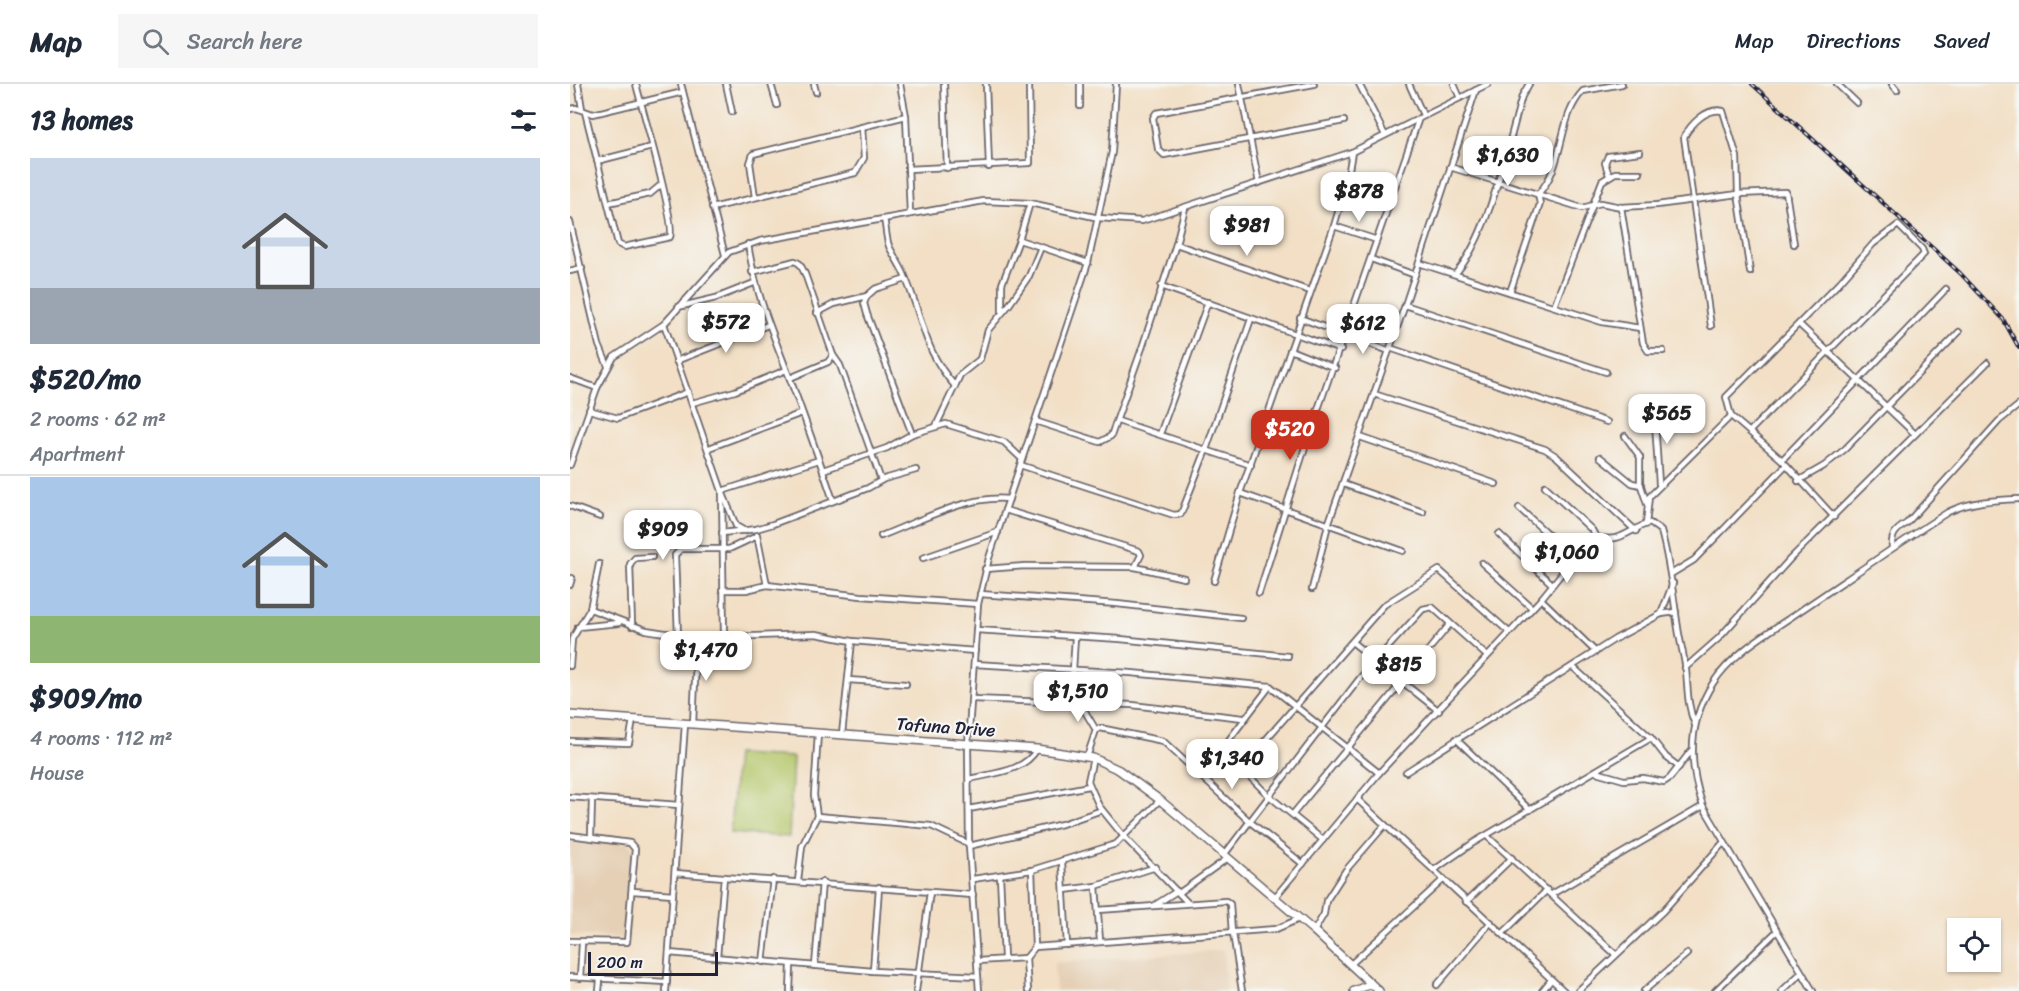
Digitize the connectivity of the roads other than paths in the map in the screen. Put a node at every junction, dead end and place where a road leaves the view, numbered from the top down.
1 (578, 84) edge
2 (636, 84) edge
3 (681, 84) edge
4 (726, 84) edge
5 (771, 84) edge
6 (814, 84) edge
7 (900, 84) edge
8 (944, 84) edge
9 (986, 84) edge
10 (1029, 84) edge
11 (1080, 84) edge
12 (1116, 84) edge
13 (1239, 84) edge
14 (1314, 84) edge
15 (1359, 84) edge
16 (1409, 84) edge
17 (1454, 84) edge
18 (1488, 84) edge
19 (1528, 84) edge
20 (1622, 84) edge
21 (1837, 84) edge
22 (1892, 84) edge
23 (1476, 90) junction
24 (1898, 90) dead end
25 (683, 92) junction
26 (816, 92) dead end
27 (1242, 97) junction
28 (1460, 98) junction
29 (641, 103) junction
30 (1857, 103) dead end
31 (777, 105) dead end
32 (1080, 106) dead end
33 (570, 109) edge
34 (584, 110) junction
35 (732, 112) dead end
36 (906, 116) junction
37 (1421, 116) junction
38 (1344, 121) dead end
39 (862, 126) junction
40 (1385, 135) junction
41 (1250, 140) junction
42 (652, 147) junction
43 (1352, 152) junction
44 (1640, 152) dead end
45 (597, 161) junction
46 (989, 167) junction
47 (1450, 167) junction
48 (947, 168) junction
49 (908, 169) junction
50 (1640, 173) dead end
51 (1609, 175) junction
52 (1497, 182) junction
53 (1259, 183) junction
54 (662, 184) junction
55 (1538, 194) junction
56 (1738, 194) junction
57 (755, 196) junction
58 (1549, 198) junction
59 (1694, 201) junction
60 (608, 202) junction
61 (1029, 203) junction
62 (1540, 204) junction
63 (1590, 207) junction
64 (1621, 207) junction
65 (712, 208) junction
66 (1185, 208) junction
67 (910, 214) junction
68 (1099, 218) junction
69 (884, 219) junction
70 (570, 222) edge
71 (1334, 226) junction
72 (1019, 240) junction
73 (1377, 240) junction
74 (748, 244) junction
75 (1176, 244) junction
76 (1794, 244) dead end
77 (1041, 247) junction
78 (725, 255) junction
79 (1371, 259) junction
80 (1088, 262) junction
81 (1419, 263) junction
82 (582, 268) junction
83 (570, 271) edge
84 (752, 272) junction
85 (1750, 272) dead end
86 (1456, 273) junction
87 (1415, 275) junction
88 (906, 279) junction
89 (754, 283) junction
90 (1161, 286) junction
91 (1946, 289) dead end
92 (1310, 291) junction
93 (1510, 292) junction
94 (867, 296) junction
95 (1208, 302) junction
96 (1405, 305) junction
97 (1554, 306) junction
98 (678, 307) junction
99 (1002, 312) junction
100 (817, 313) junction
101 (1300, 318) junction
102 (1251, 319) junction
103 (664, 324) junction
104 (1799, 324) junction
105 (768, 325) junction
106 (1711, 326) dead end
107 (1640, 328) junction
108 (1959, 332) dead end
109 (1295, 334) junction
110 (1345, 336) junction
111 (1290, 350) junction
112 (1341, 350) junction
113 (1390, 350) junction
114 (1662, 351) dead end
115 (1829, 351) junction
116 (833, 355) junction
117 (676, 361) junction
118 (1987, 363) dead end
119 (608, 366) junction
120 (1335, 368) junction
121 (786, 370) junction
122 (1606, 372) dead end
123 (570, 378) edge
124 (790, 378) junction
125 (1859, 380) junction
126 (955, 386) junction
127 (597, 388) junction
128 (688, 392) junction
129 (1374, 394) junction
130 (692, 403) junction
131 (2019, 405) edge
132 (1677, 406) dead end
133 (1885, 406) junction
134 (589, 410) junction
135 (802, 413) junction
136 (1731, 416) junction
137 (1035, 421) junction
138 (1118, 421) junction
139 (1607, 422) dead end
140 (936, 426) junction
141 (1749, 431) junction
142 (912, 434) junction
143 (1160, 434) junction
144 (1915, 434) junction
145 (1625, 436) dead end
146 (1360, 437) junction
147 (709, 448) junction
148 (1206, 450) junction
149 (871, 455) junction
150 (1600, 457) dead end
151 (1022, 459) junction
152 (819, 460) junction
153 (1784, 462) junction
154 (570, 465) edge
155 (1020, 465) junction
156 (1251, 465) junction
157 (823, 470) junction
158 (916, 470) dead end
159 (881, 480) junction
160 (1798, 481) junction
161 (1343, 484) junction
162 (1496, 484) dead end
163 (1659, 484) junction
164 (1641, 485) junction
165 (1545, 486) dead end
166 (722, 491) junction
167 (1240, 493) junction
168 (1009, 499) junction
169 (2019, 499) edge
170 (833, 500) junction
171 (1647, 504) junction
172 (570, 506) edge
173 (1288, 508) junction
174 (1519, 508) dead end
175 (1005, 510) junction
176 (1423, 512) dead end
177 (1834, 516) junction
178 (600, 517) dead end
179 (1646, 524) junction
180 (1328, 525) junction
181 (756, 529) junction
182 (745, 531) junction
183 (1636, 531) junction
184 (998, 532) junction
185 (722, 533) junction
186 (1498, 534) dead end
187 (757, 536) junction
188 (880, 536) dead end
189 (1596, 537) junction
190 (1892, 548) junction
191 (724, 550) junction
192 (1403, 551) dead end
193 (652, 557) dead end
194 (923, 558) dead end
195 (1575, 559) junction
196 (1482, 563) dead end
197 (599, 564) dead end
198 (1136, 567) junction
199 (985, 569) junction
200 (1671, 574) junction
201 (572, 578) dead end
202 (1184, 578) dead end
203 (1214, 581) dead end
204 (1673, 583) junction
205 (1552, 584) junction
206 (570, 585) edge
207 (767, 585) junction
208 (1312, 589) dead end
209 (722, 590) junction
210 (1259, 593) dead end
211 (980, 594) junction
212 (1540, 599) junction
213 (978, 604) junction
214 (1531, 607) junction
215 (590, 609) junction
216 (1676, 612) junction
217 (1661, 614) junction
218 (1241, 618) dead end
219 (622, 623) junction
220 (1450, 624) junction
221 (632, 626) junction
222 (578, 627) junction
223 (976, 630) junction
224 (1509, 632) junction
225 (678, 636) junction
226 (724, 637) junction
227 (1075, 637) junction
228 (697, 638) junction
229 (852, 641) junction
230 (1352, 642) junction
231 (975, 651) junction
232 (1596, 652) junction
233 (1288, 656) dead end
234 (1487, 656) junction
235 (1374, 661) junction
236 (974, 664) junction
237 (570, 666) edge
238 (1574, 668) junction
239 (1685, 668) junction
240 (1072, 669) junction
241 (848, 680) junction
242 (1401, 683) junction
243 (906, 684) dead end
244 (1270, 686) junction
245 (972, 699) junction
246 (1071, 703) junction
247 (1080, 703) junction
248 (1294, 706) junction
249 (1439, 711) junction
250 (570, 715) edge
251 (1243, 718) junction
252 (633, 720) junction
253 (684, 724) junction
254 (693, 724) junction
255 (1695, 725) junction
256 (1322, 728) junction
257 (1096, 730) junction
258 (818, 733) junction
259 (842, 735) junction
260 (1651, 738) junction
261 (1456, 739) junction
262 (570, 741) edge
263 (968, 744) junction
264 (1347, 748) junction
265 (1037, 749) junction
266 (1691, 751) junction
267 (1090, 758) junction
268 (1679, 767) junction
269 (1241, 768) junction
270 (1406, 772) dead end
271 (1596, 772) junction
272 (1379, 773) junction
273 (969, 779) junction
274 (1089, 786) junction
275 (1268, 795) junction
276 (570, 797) edge
277 (592, 799) junction
278 (1357, 799) junction
279 (1160, 800) junction
280 (679, 805) junction
281 (1702, 806) junction
282 (969, 809) junction
283 (1102, 810) junction
284 (1530, 810) junction
285 (1293, 814) junction
286 (817, 816) junction
287 (1250, 821) junction
288 (1385, 825) junction
289 (570, 835) edge
290 (591, 836) junction
291 (1486, 836) junction
292 (1125, 838) junction
293 (1323, 840) junction
294 (1723, 843) junction
295 (969, 845) junction
296 (1226, 856) junction
297 (1512, 858) junction
298 (1062, 862) junction
299 (1303, 864) junction
300 (1156, 867) junction
301 (1032, 870) junction
302 (1434, 870) junction
303 (675, 873) junction
304 (1000, 876) junction
305 (724, 877) junction
306 (773, 879) junction
307 (973, 879) junction
308 (1444, 879) junction
309 (798, 882) junction
310 (822, 882) junction
311 (1096, 886) junction
312 (879, 887) junction
313 (1064, 890) junction
314 (633, 891) junction
315 (930, 892) junction
316 (1178, 892) junction
317 (1549, 892) junction
318 (673, 894) junction
319 (973, 894) junction
320 (1275, 897) junction
321 (1466, 902) junction
322 (1188, 903) junction
323 (1152, 906) junction
324 (1098, 910) junction
325 (1299, 919) junction
326 (1491, 922) junction
327 (1314, 931) junction
328 (1776, 932) junction
329 (1232, 933) junction
330 (1503, 933) junction
331 (570, 941) edge
332 (1100, 941) junction
333 (582, 943) junction
334 (1067, 945) junction
335 (1035, 947) junction
336 (669, 953) junction
337 (1615, 954) junction
338 (1687, 954) dead end
339 (717, 957) junction
340 (1004, 957) junction
341 (1026, 958) junction
342 (977, 961) junction
343 (763, 962) junction
344 (791, 964) junction
345 (1351, 964) junction
346 (815, 966) junction
347 (873, 971) junction
348 (917, 973) junction
349 (1801, 973) junction
350 (978, 976) junction
351 (570, 977) edge
352 (580, 978) junction
353 (600, 980) junction
354 (1551, 980) junction
355 (667, 982) junction
356 (1371, 984) junction
357 (1437, 985) dead end
358 (599, 991) edge
359 (666, 991) edge
360 (790, 991) edge
361 (916, 991) edge
362 (979, 991) edge
363 (1028, 991) edge
364 (1242, 991) edge
365 (1354, 991) edge
366 (1380, 991) edge
367 (1542, 991) edge
368 (1564, 991) edge
369 (1578, 991) edge
370 (1644, 991) edge
371 (1715, 991) edge
372 (1782, 991) edge
373 (1813, 991) edge

1 - 34 street
2 - 29 street
3 - 25 street
4 - 35 street
5 - 31 street
6 - 26 street
7 - 36 street
8 - 48 street
9 - 46 street
10 - 46 street
11 - 32 street
12 - 68 street
13 - 27 street
14 - 27 street
15 - 40 street
16 - 37 street
17 - 28 street
18 - 23 street
19 - 52 street
20 - 55 street
21 - 30 street
22 - 24 street
23 - 28 street
23 - 47 street
25 - 29 street
25 - 65 street
27 - 41 street
27 - 41 street
28 - 37 street
29 - 34 street
29 - 42 street
33 - 34 street
34 - 45 street
36 - 39 street
36 - 49 street
37 - 40 street
37 - 73 street
38 - 41 street
39 - 57 street
39 - 57 street
40 - 43 street
41 - 53 street
42 - 45 street
42 - 54 street
43 - 53 street
43 - 71 street
44 - 51 street
45 - 60 street
46 - 48 street
47 - 52 street
47 - 81 street
48 - 49 street
49 - 67 street
50 - 51 street
51 - 63 street
52 - 55 street
52 - 86 street
53 - 66 street
54 - 60 street
54 - 60 street
55 - 58 street
55 - 62 street
56 - 59 street
56 - 59 street
56 - 76 street
56 - 85 street
57 - 65 street
58 - 62 street
58 - 63 street
59 - 64 street
59 - 106 street
61 - 67 street
61 - 68 street
61 - 72 street
62 - 93 street
63 - 64 street
63 - 97 street
64 - 107 street
65 - 78 street
66 - 68 street
66 - 75 street
67 - 69 street
68 - 80 street
69 - 74 street
69 - 88 street
70 - 82 street
71 - 73 street
71 - 92 street
72 - 77 street
72 - 99 street
73 - 79 street
74 - 78 street
74 - 84 street
75 - 90 street
75 - 92 street
77 - 80 street
77 - 99 street
78 - 98 street
79 - 87 street
79 - 110 street
80 - 137 street
81 - 86 street
81 - 87 street
82 - 83 street
82 - 119 street
84 - 89 street
84 - 100 street
86 - 93 street
87 - 96 street
88 - 94 street
88 - 126 street
89 - 98 street
89 - 105 street
90 - 95 street
90 - 138 street
91 - 125 street
92 - 101 street
93 - 97 street
94 - 100 street
94 - 142 street
95 - 102 street
95 - 143 street
96 - 113 street
96 - 122 street
97 - 107 street
98 - 103 street
99 - 126 street
100 - 116 street
101 - 109 street
101 - 110 street
102 - 109 street
102 - 148 street
103 - 117 street
103 - 119 street
104 - 115 street
104 - 115 street
104 - 136 street
105 - 117 street
105 - 121 street
107 - 114 street
108 - 133 street
109 - 111 street
109 - 112 street
110 - 112 street
110 - 113 street
111 - 120 street
111 - 156 street
112 - 120 street
113 - 129 street
113 - 139 street
115 - 125 street
115 - 141 street
116 - 124 street
116 - 149 street
117 - 128 street
118 - 144 street
119 - 127 street
120 - 173 street
121 - 124 street
121 - 130 street
123 - 127 street
124 - 135 street
125 - 133 street
125 - 153 street
126 - 140 street
127 - 134 street
128 - 130 street
128 - 134 street
129 - 146 street
129 - 183 street
130 - 147 street
131 - 190 street
132 - 163 street
133 - 144 street
133 - 160 street
134 - 154 street
135 - 147 street
135 - 152 street
136 - 141 street
136 - 163 street
137 - 138 street
137 - 151 street
138 - 143 street
140 - 142 street
140 - 151 street
141 - 153 street
142 - 149 street
143 - 148 street
144 - 177 street
145 - 164 street
146 - 161 street
146 - 162 street
147 - 166 street
148 - 155 street
148 - 156 street
149 - 157 street
149 - 159 street
150 - 164 street
151 - 155 street
152 - 157 street
152 - 166 street
153 - 160 street
153 - 200 street
155 - 168 street
156 - 167 street
157 - 170 street
158 - 159 street
159 - 170 street
160 - 177 street
161 - 176 street
161 - 180 street
163 - 171 street
164 - 171 street
165 - 189 street
166 - 182 street
166 - 185 street
167 - 173 street
167 - 203 street
168 - 175 street
168 - 188 street
169 - 190 street
170 - 181 street
171 - 179 street
172 - 178 street
173 - 180 street
173 - 210 street
174 - 195 street
175 - 184 street
175 - 198 street
177 - 239 street
179 - 183 street
179 - 200 street
180 - 192 street
180 - 208 street
181 - 182 street
181 - 187 street
182 - 185 street
183 - 189 street
184 - 194 street
184 - 199 street
185 - 191 street
186 - 205 street
187 - 191 street
187 - 207 street
189 - 195 street
190 - 255 street
191 - 209 street
191 - 225 street
193 - 221 street
195 - 205 street
196 - 214 street
197 - 215 street
198 - 199 street
198 - 202 street
199 - 211 street
200 - 204 street
201 - 206 street
204 - 216 street
204 - 217 street
205 - 212 street
207 - 209 street
207 - 213 street
209 - 226 street
211 - 213 street
211 - 218 street
212 - 214 street
212 - 232 street
213 - 223 street
214 - 224 street
215 - 219 street
215 - 222 street
216 - 217 street
216 - 239 street
217 - 232 street
219 - 221 street
219 - 222 street
220 - 234 street
220 - 235 street
220 - 242 street
221 - 225 street
222 - 237 street
223 - 227 street
223 - 231 street
224 - 230 street
224 - 234 street
225 - 228 street
226 - 228 street
226 - 229 street
227 - 233 street
227 - 240 street
228 - 254 street
229 - 231 street
229 - 241 street
230 - 235 street
230 - 248 street
231 - 236 street
232 - 238 street
234 - 249 street
235 - 242 street
235 - 256 street
236 - 240 street
236 - 245 street
238 - 260 street
238 - 261 street
239 - 255 street
240 - 244 street
240 - 246 street
241 - 243 street
241 - 259 street
242 - 249 street
242 - 264 street
244 - 248 street
244 - 251 street
245 - 246 street
245 - 263 street
246 - 247 street
247 - 251 street
247 - 257 street
248 - 256 street
248 - 269 street
249 - 272 street
250 - 252 main road, Tafuna Drive
251 - 269 street
252 - 253 main road, Tafuna Drive
252 - 262 street
253 - 254 main road, Tafuna Drive
253 - 280 street
254 - 258 main road, Tafuna Drive
255 - 266 street
256 - 264 street
256 - 275 street
257 - 267 street
257 - 287 street
258 - 259 main road, Tafuna Drive
258 - 286 street
259 - 263 main road, Tafuna Drive
260 - 268 street
260 - 271 street
261 - 270 street
261 - 284 street
263 - 265 main road, Tafuna Drive
263 - 273 street
264 - 272 street
264 - 285 street
265 - 267 main road, Tafuna Drive
265 - 273 street
266 - 268 street
266 - 281 street
267 - 274 street
267 - 279 main road, Tafuna Drive
268 - 271 street
269 - 275 street
271 - 284 street
272 - 278 street
273 - 282 street
274 - 282 street
274 - 283 street
275 - 285 street
275 - 287 street
276 - 277 street
277 - 280 street
277 - 290 street
278 - 288 street
278 - 293 street
279 - 292 street
279 - 296 main road, Tafuna Drive
280 - 303 street
281 - 294 street
281 - 317 street
282 - 295 street
283 - 292 street
283 - 295 street
284 - 291 street
285 - 293 street
286 - 295 street
286 - 309 street
287 - 296 street
287 - 299 street
288 - 302 street
288 - 327 street
289 - 290 street
290 - 314 street
291 - 297 street
291 - 302 street
292 - 298 street
292 - 300 street
293 - 299 street
294 - 328 street
294 - 337 street
295 - 307 street
296 - 316 street
296 - 320 main road, Tafuna Drive
297 - 317 street
297 - 321 street
298 - 301 street
298 - 313 street
299 - 320 street
300 - 311 street
300 - 316 street
301 - 304 street
301 - 335 street
302 - 308 street
303 - 305 street
303 - 318 street
304 - 307 street
304 - 340 street
305 - 306 street
305 - 339 street
306 - 309 street
306 - 343 street
307 - 319 street
308 - 321 street
308 - 345 street
309 - 310 street
310 - 312 street
310 - 346 street
311 - 313 street
311 - 324 street
312 - 315 street
312 - 347 street
313 - 334 street
314 - 318 street
314 - 333 street
315 - 319 street
315 - 348 street
316 - 322 street
316 - 323 street
317 - 330 street
317 - 337 street
318 - 336 street
319 - 342 street
320 - 325 main road, Tafuna Drive
321 - 326 street
322 - 323 street
322 - 329 street
323 - 324 street
324 - 332 street
325 - 327 main road, Tafuna Drive
325 - 329 street
326 - 330 street
326 - 357 street
327 - 345 main road, Tafuna Drive
328 - 349 street
328 - 371 street
329 - 332 street
329 - 364 street
330 - 354 street
331 - 333 street
332 - 334 street
333 - 352 street
334 - 335 street
335 - 341 street
336 - 339 street
336 - 355 street
337 - 369 street
338 - 370 street
339 - 343 street
340 - 341 street
340 - 342 street
341 - 363 street
342 - 350 street
343 - 344 street
344 - 346 street
344 - 360 street
345 - 356 main road, Tafuna Drive
346 - 347 street
347 - 348 street
348 - 350 street
348 - 361 street
349 - 372 street
349 - 373 street
350 - 362 street
351 - 352 street
352 - 353 street
353 - 355 street
353 - 358 street
354 - 367 street
354 - 368 street
355 - 359 street
356 - 365 main road
356 - 366 main road, Tafuna Drive

